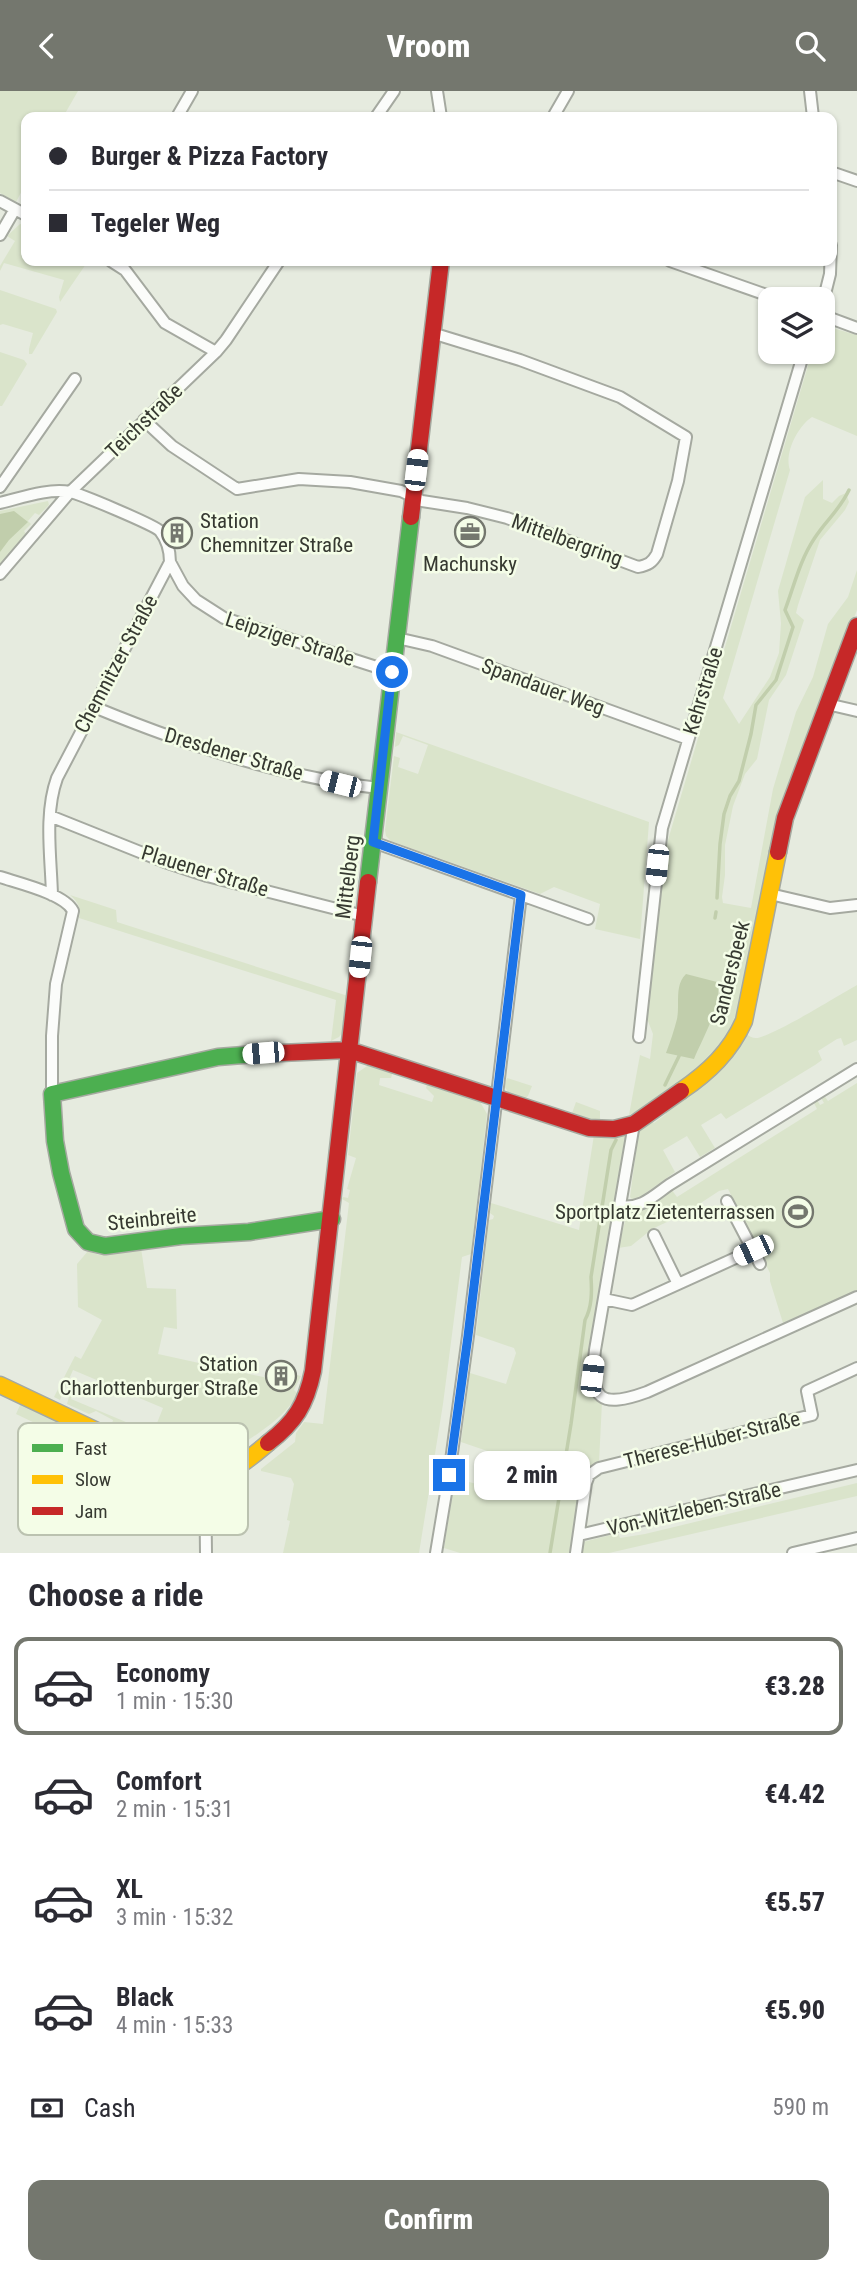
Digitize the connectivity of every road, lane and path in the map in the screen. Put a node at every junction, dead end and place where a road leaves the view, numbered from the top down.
1 (192, 91) edge
2 (394, 91) edge
3 (437, 91) edge
4 (568, 91) edge
5 (810, 91) edge
6 (180, 112) edge
7 (379, 112) edge
8 (440, 112) edge
9 (556, 112) edge
10 (813, 112) edge
11 (837, 174) edge
12 (857, 181) edge
13 (0, 201) edge
14 (15, 209) junction
15 (21, 212) edge
16 (0, 235) edge
17 (119, 266) edge
18 (276, 266) edge
19 (440, 266) edge
20 (684, 266) edge
21 (830, 266) edge
22 (827, 287) edge
23 (758, 292) edge
24 (835, 320) edge
25 (857, 328) edge
26 (432, 333) junction
27 (216, 352) junction
28 (800, 364) edge
29 (75, 379) dead end
30 (144, 420) junction
31 (0, 487) edge
32 (70, 492) junction
33 (412, 497) junction
34 (0, 501) edge
35 (170, 562) junction
36 (0, 574) edge
37 (857, 626) edge
38 (397, 638) junction
39 (392, 672) junction
40 (827, 704) junction
41 (94, 707) junction
42 (857, 711) edge
43 (688, 739) junction
44 (379, 788) junction
45 (50, 816) junction
46 (373, 842) junction
47 (0, 877) edge
48 (770, 894) junction
49 (52, 895) junction
50 (521, 895) junction
51 (857, 905) edge
52 (364, 916) junction
53 (588, 919) dead end
54 (639, 1037) dead end
55 (349, 1050) junction
56 (857, 1069) edge
57 (52, 1094) junction
58 (495, 1097) junction
59 (634, 1124) junction
60 (727, 1201) dead end
61 (620, 1206) junction
62 (332, 1219) junction
63 (654, 1235) dead end
64 (753, 1250) junction
65 (760, 1264) dead end
66 (678, 1284) junction
67 (857, 1297) edge
68 (604, 1299) junction
69 (857, 1368) edge
70 (0, 1385) edge
71 (80, 1423) edge
72 (248, 1458) edge
73 (857, 1470) edge
74 (585, 1486) joint
75 (208, 1535) edge
76 (579, 1535) junction
77 (857, 1538) edge
78 (208, 1553) edge
79 (436, 1553) edge
80 (576, 1553) edge
81 (793, 1553) edge

1 - 6 street
2 - 7 street
3 - 8 street
4 - 9 street
5 - 10 street
11 - 12 street
13 - 14 street
14 - 15 street
14 - 16 street
17 - 27 street
18 - 27 street, Teichstraße
19 - 26 street, Mittelberg
20 - 23 street
21 - 22 street
24 - 25 street
26 - 33 street, Mittelberg
26 - 33 street, Mittelbergring
27 - 30 street, Teichstraße
28 - 43 street, Kehrstraße
29 - 31 street
30 - 32 street, Teichstraße
30 - 33 street
32 - 34 street
32 - 35 street
32 - 36 street, Teichstraße
33 - 38 street, Mittelberg
35 - 39 street, Leipziger Straße
35 - 41 street, Chemnitzer Straße
37 - 40 street, Sandersbeek
38 - 39 street, Mittelberg
38 - 43 street, Spandauer Weg
39 - 44 street, Mittelberg
40 - 42 street
40 - 48 street, Sandersbeek
41 - 44 street, Dresdener Straße
41 - 45 street, Chemnitzer Straße
43 - 54 street, Kehrstraße
44 - 46 street, Mittelberg
45 - 49 street, Chemnitzer Straße
45 - 52 street, Plauener Straße
46 - 50 street
46 - 52 street, Mittelberg
47 - 49 street
48 - 51 street
48 - 59 street, Sandersbeek
49 - 57 street, Steinbreite
50 - 53 street
50 - 58 street
52 - 55 street, Mittelberg
55 - 57 street
55 - 58 street, Sandersbeek
55 - 62 street, Mittelberg
56 - 61 street
57 - 62 street, Steinbreite
58 - 59 street, Sandersbeek
58 - 79 street
59 - 61 street
60 - 64 street
61 - 68 street
62 - 72 street, Mittelberg
63 - 66 street
64 - 65 street
64 - 66 street
66 - 68 street
67 - 68 street
69 - 74 street, Therese-Huber-Straße
70 - 71 street
73 - 76 street, Von-Witzleben-Straße
74 - 76 street, Von-Witzleben-Straße
75 - 78 street
76 - 80 street
77 - 81 street

